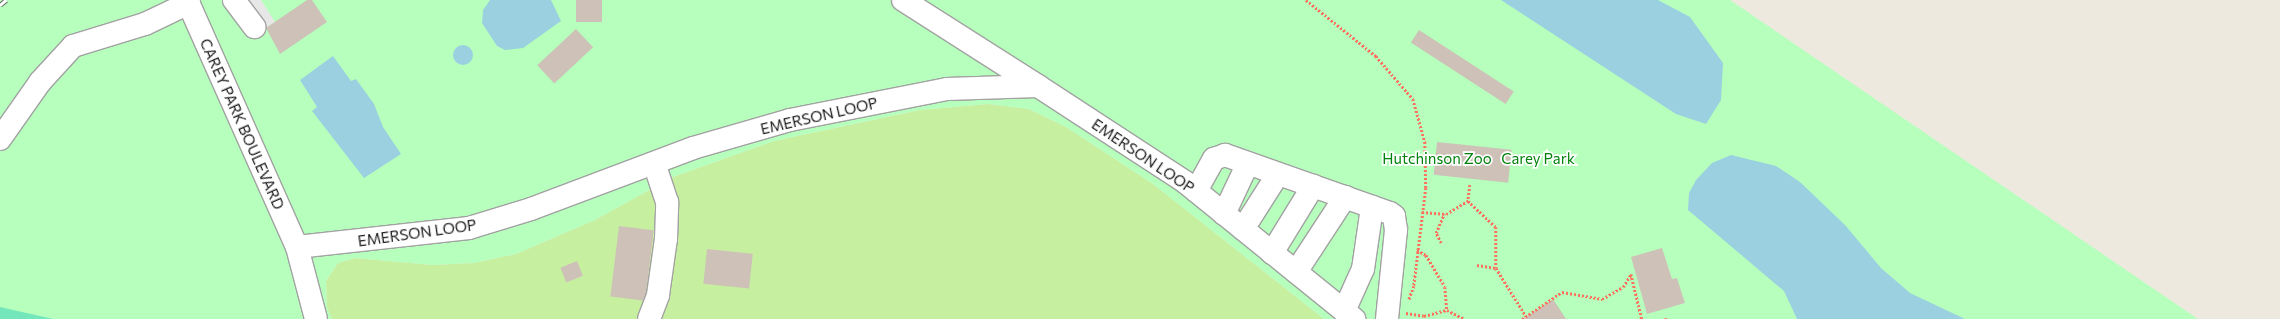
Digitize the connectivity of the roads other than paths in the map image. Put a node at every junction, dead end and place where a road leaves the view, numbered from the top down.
1 (234, 0) edge
2 (903, 0) edge
3 (188, 2) edge
4 (254, 28) dead end
5 (1038, 86) junction
6 (0, 139) edge
7 (654, 163) junction
8 (1248, 163) junction
9 (1278, 174) junction
10 (1313, 186) junction
11 (1196, 191) junction
12 (1344, 197) junction
13 (1381, 210) junction
14 (1224, 214) junction
15 (1244, 229) junction
16 (297, 247) junction
17 (1272, 253) junction
18 (1296, 272) junction
19 (1349, 315) edge
20 (1396, 316) edge
21 (316, 319) edge
22 (649, 319) edge

1 - 4 street
2 - 5 street
3 - 6 street
3 - 16 street, CAREY PARK BOULEVARD
5 - 7 street, EMERSON LOOP
5 - 11 street, EMERSON LOOP
7 - 16 street, EMERSON LOOP
7 - 22 street
8 - 9 street
8 - 11 street
8 - 14 street
9 - 10 street
9 - 15 street
10 - 12 street
10 - 17 street
11 - 14 street, EMERSON LOOP
12 - 13 street
12 - 18 street
13 - 19 street
13 - 20 street
14 - 15 street, EMERSON LOOP
15 - 17 street, EMERSON LOOP
16 - 21 street
17 - 18 street, EMERSON LOOP
18 - 19 street, EMERSON LOOP

